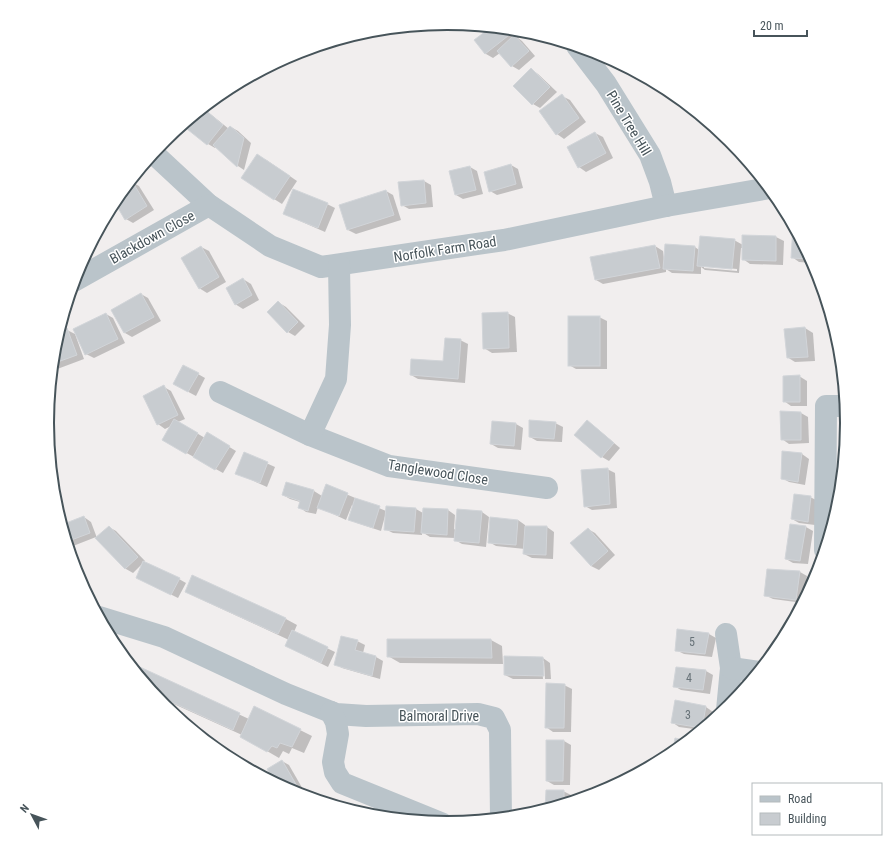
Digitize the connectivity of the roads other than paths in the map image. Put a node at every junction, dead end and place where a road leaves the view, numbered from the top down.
1 (584, 55) edge
2 (157, 157) edge
3 (763, 189) edge
4 (209, 205) junction
5 (666, 206) junction
6 (339, 265) junction
7 (82, 277) edge
8 (220, 392) dead end
9 (840, 406) edge
10 (310, 435) junction
11 (547, 488) dead end
12 (825, 532) edge
13 (105, 619) edge
14 (726, 634) dead end
15 (731, 668) junction
16 (753, 671) edge
17 (728, 699) edge
18 (331, 712) junction
19 (501, 813) edge
20 (424, 816) edge

1 - 5 street, Pine Tree Hill
2 - 4 street, Norfolk Farm Road
3 - 5 street, Norfolk Farm Road
4 - 6 street, Norfolk Farm Road
4 - 7 street, Blackdown Close
5 - 6 street, Norfolk Farm Road
6 - 10 street
8 - 10 street, Tanglewood Close
9 - 12 street
10 - 11 street, Tanglewood Close
13 - 18 street, Balmoral Drive
14 - 15 street
15 - 16 street
15 - 17 street
18 - 19 street, Balmoral Drive
18 - 20 street

